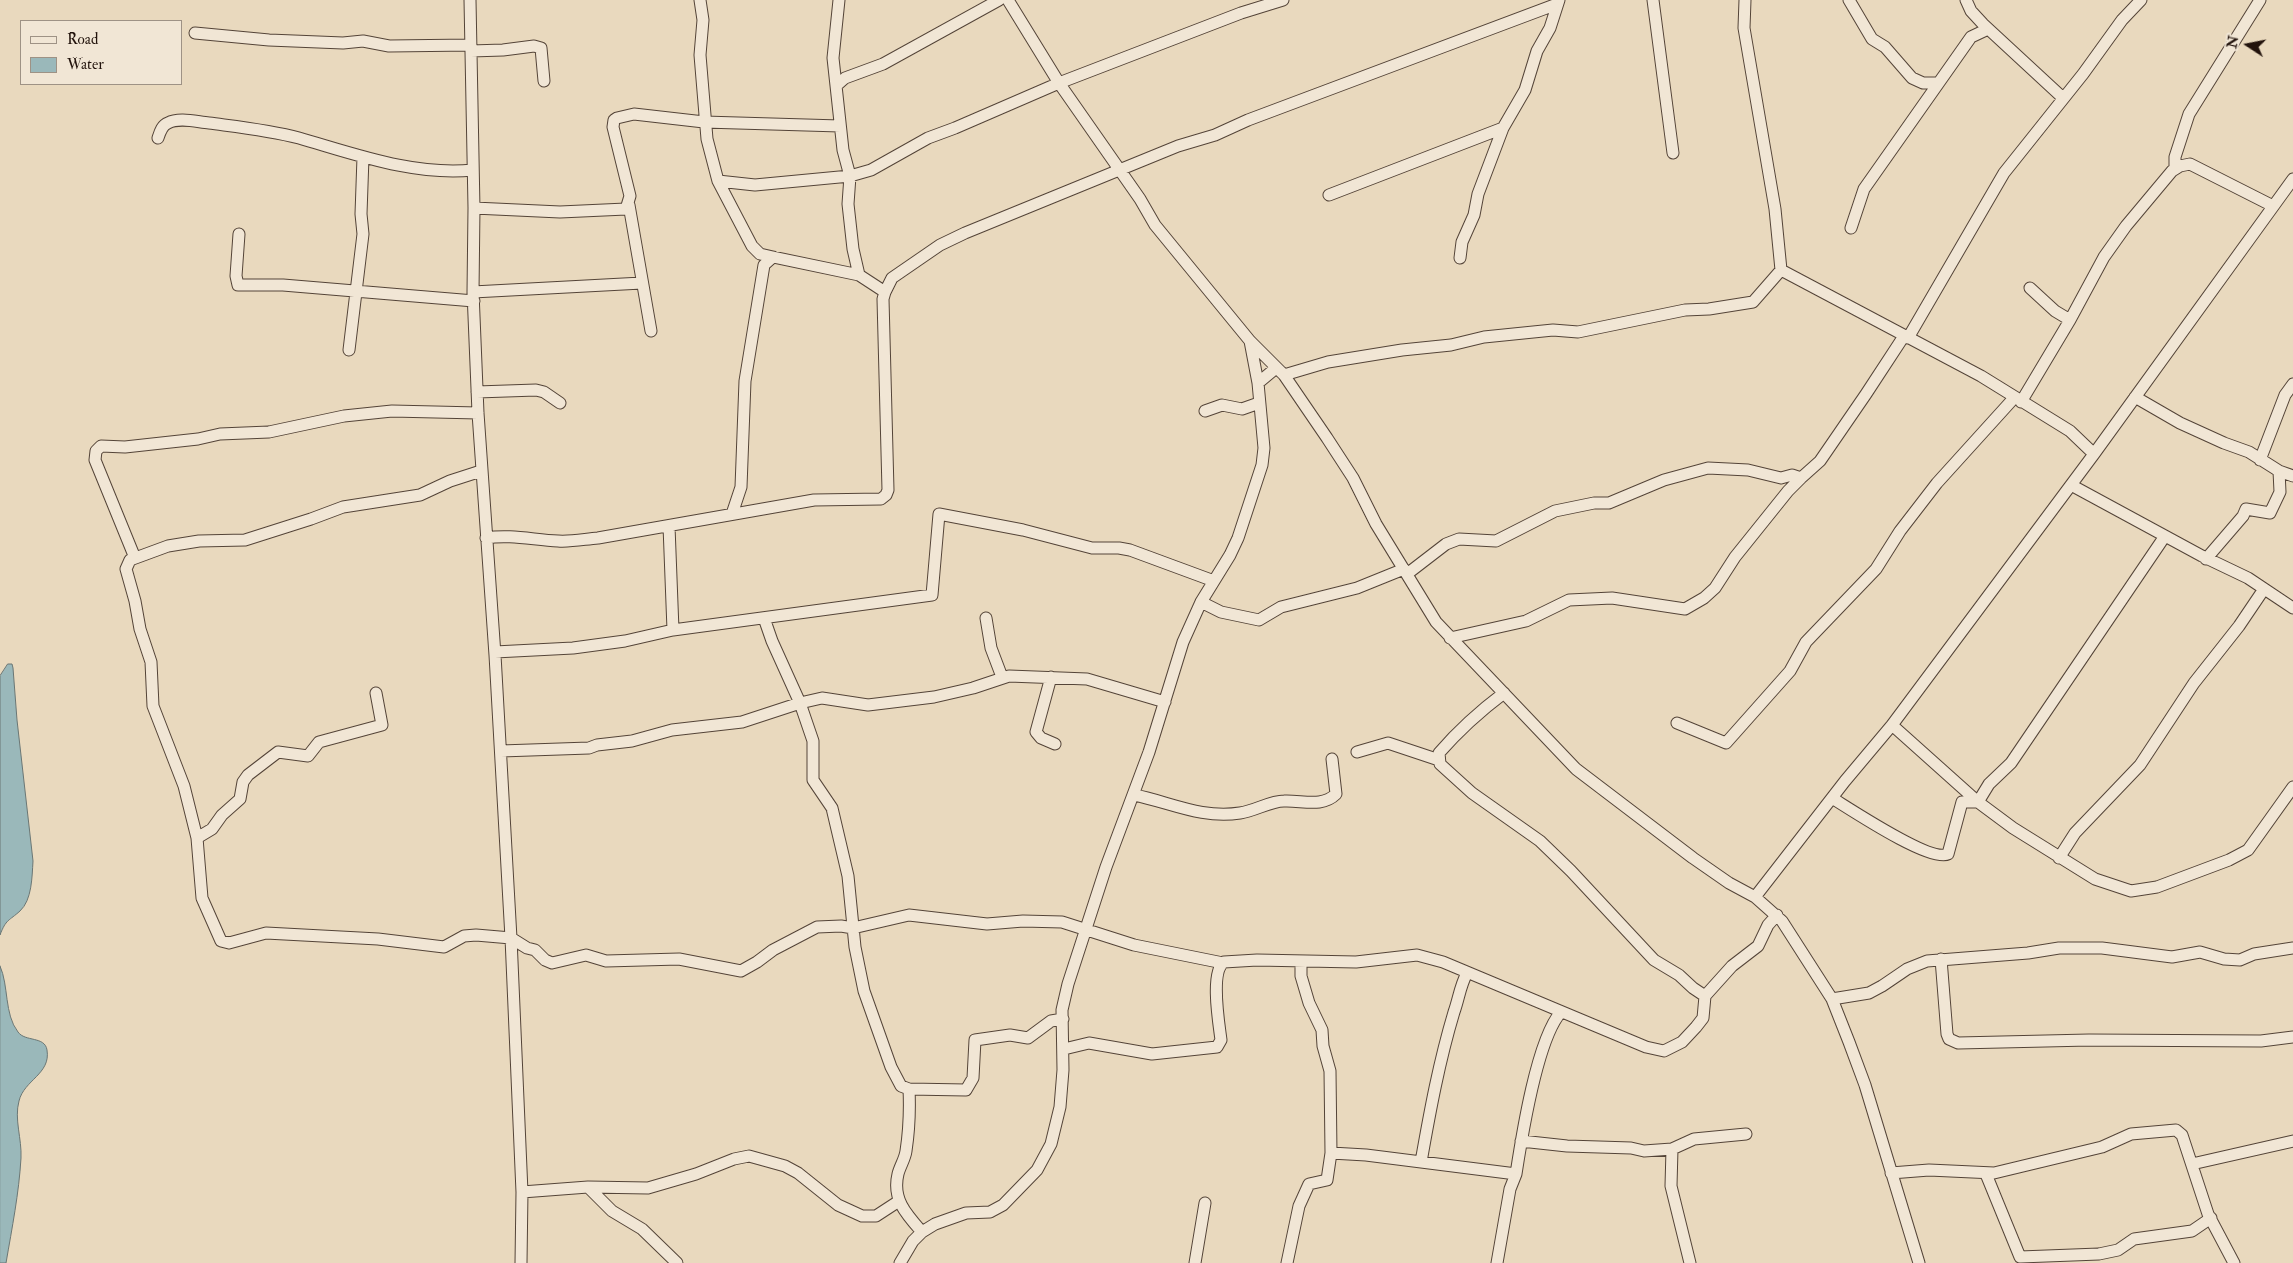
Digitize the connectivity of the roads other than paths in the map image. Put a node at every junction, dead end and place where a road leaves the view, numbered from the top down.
1 (470, 0) edge
2 (700, 0) edge
3 (838, 0) edge
4 (999, 0) edge
5 (1008, 0) edge
6 (1283, 0) edge
7 (1653, 0) edge
8 (1745, 0) edge
9 (1849, 0) edge
10 (1966, 0) edge
11 (2141, 0) edge
12 (2260, 0) edge
13 (1558, 2) edge
14 (1988, 29) junction
15 (194, 33) dead end
16 (471, 48) junction
17 (834, 73) junction
18 (846, 78) junction
19 (544, 81) dead end
20 (1059, 83) junction
21 (1937, 83) junction
22 (836, 86) junction
23 (2063, 98) junction
24 (704, 122) junction
25 (840, 126) junction
26 (1502, 128) junction
27 (158, 138) dead end
28 (1673, 153) dead end
29 (363, 157) junction
30 (2175, 168) junction
31 (1119, 169) junction
32 (473, 170) junction
33 (850, 176) junction
34 (2293, 179) edge
35 (718, 181) junction
36 (1328, 195) dead end
37 (628, 205) junction
38 (2273, 206) junction
39 (474, 208) junction
40 (1851, 228) dead end
41 (239, 234) dead end
42 (1460, 258) dead end
43 (768, 261) junction
44 (1781, 270) junction
45 (858, 275) junction
46 (642, 283) junction
47 (2030, 288) dead end
48 (357, 290) junction
49 (884, 292) junction
50 (474, 296) junction
51 (2070, 320) junction
52 (651, 331) dead end
53 (1906, 337) junction
54 (1250, 341) junction
55 (349, 350) dead end
56 (1280, 371) junction
57 (1258, 383) junction
58 (2293, 384) edge
59 (477, 392) junction
60 (2135, 397) junction
61 (2017, 400) junction
62 (560, 403) dead end
63 (1259, 403) junction
64 (1205, 410) dead end
65 (478, 414) junction
66 (2094, 454) junction
67 (2260, 460) junction
68 (481, 471) junction
69 (2279, 471) junction
70 (2293, 476) edge
71 (1801, 478) junction
72 (2071, 485) junction
73 (732, 514) junction
74 (669, 526) junction
75 (2165, 536) junction
76 (486, 538) junction
77 (135, 558) junction
78 (2206, 558) junction
79 (1405, 572) junction
80 (1214, 581) junction
81 (2264, 589) junction
82 (1198, 608) junction
83 (2293, 608) edge
84 (764, 618) junction
85 (986, 618) dead end
86 (674, 630) junction
87 (1450, 638) junction
88 (495, 652) junction
89 (1002, 677) junction
90 (1051, 678) junction
91 (376, 693) dead end
92 (1504, 693) junction
93 (800, 702) junction
94 (1165, 702) junction
95 (1677, 723) dead end
96 (1892, 725) junction
97 (1055, 744) dead end
98 (501, 751) junction
99 (1356, 752) dead end
100 (1332, 759) dead end
101 (1439, 760) junction
102 (2293, 787) edge
103 (1134, 795) junction
104 (1832, 798) junction
105 (1978, 802) junction
106 (197, 838) junction
107 (2059, 858) junction
108 (1754, 897) junction
109 (1777, 914) junction
110 (853, 928) junction
111 (1086, 928) junction
112 (511, 938) junction
113 (2293, 948) edge
114 (1941, 959) junction
115 (1301, 961) junction
116 (1222, 963) junction
117 (1467, 972) junction
118 (1705, 996) junction
119 (1832, 999) junction
120 (1561, 1012) junction
121 (1063, 1019) junction
122 (2293, 1038) edge
123 (1064, 1049) junction
124 (909, 1089) junction
125 (1746, 1134) dead end
126 (1521, 1141) junction
127 (2293, 1141) edge
128 (1672, 1149) junction
129 (1330, 1153) junction
130 (1421, 1162) junction
131 (2192, 1164) junction
132 (1891, 1173) junction
133 (1516, 1174) junction
134 (1986, 1174) junction
135 (588, 1187) junction
136 (522, 1192) junction
137 (899, 1201) junction
138 (1205, 1203) dead end
139 (2211, 1218) junction
140 (922, 1232) junction
141 (2021, 1260) edge
142 (521, 1263) edge
143 (677, 1263) edge
144 (900, 1263) edge
145 (1195, 1263) edge
146 (1287, 1263) edge
147 (1497, 1263) edge
148 (1690, 1263) edge
149 (1919, 1263) edge
150 (2234, 1263) edge

1 - 16 street
2 - 24 street
3 - 17 street
4 - 18 street
5 - 20 street
6 - 20 street
7 - 28 street
8 - 44 street
9 - 21 street
10 - 14 street
11 - 23 street
12 - 30 street
13 - 26 street
13 - 31 street
14 - 21 street
14 - 23 street
15 - 16 street
16 - 19 street
16 - 32 street
17 - 18 street
17 - 22 street
18 - 22 street
20 - 31 street
20 - 33 street
21 - 40 street
22 - 25 street
23 - 53 street
24 - 25 street
24 - 35 street
24 - 37 street
25 - 33 street
26 - 36 street
26 - 42 street
27 - 29 street
29 - 32 street
29 - 48 street
30 - 38 street
30 - 51 street
31 - 49 street
31 - 54 street
32 - 39 street
33 - 35 street
33 - 45 street
34 - 38 street
35 - 43 street
37 - 39 street
37 - 46 street
38 - 60 street
39 - 50 street
41 - 48 street
43 - 45 street
43 - 73 street
44 - 53 street
44 - 56 street
45 - 49 street
46 - 50 street
46 - 52 street
47 - 51 street
48 - 50 street
48 - 55 street
49 - 73 street
50 - 59 street
51 - 61 street
53 - 61 street
53 - 71 street
54 - 56 street
54 - 57 street
56 - 57 street
56 - 79 street
57 - 63 street
58 - 67 street
59 - 62 street
59 - 65 street
60 - 66 street
60 - 67 street
61 - 66 street
61 - 95 street
63 - 64 street
63 - 80 street
65 - 68 street
65 - 77 street
66 - 72 street
67 - 69 street
68 - 76 street
68 - 77 street
69 - 70 street
69 - 78 street
71 - 79 street
71 - 87 street
72 - 75 street
72 - 96 street
73 - 74 street
74 - 76 street
74 - 86 street
75 - 78 street
75 - 105 street
76 - 88 street
77 - 106 street
78 - 81 street
79 - 82 street
79 - 87 street
80 - 82 street
80 - 84 street
81 - 83 street
81 - 107 street
82 - 94 street
84 - 86 street
84 - 93 street
85 - 89 street
86 - 88 street
87 - 92 street
88 - 98 street
89 - 90 street
89 - 93 street
90 - 94 street
90 - 97 street
91 - 106 street
92 - 101 street
92 - 108 street
93 - 98 street
93 - 110 street
94 - 103 street
96 - 104 street
96 - 105 street
98 - 112 street
99 - 101 street
100 - 103 street
101 - 118 street
102 - 107 street
103 - 111 street
104 - 105 street
104 - 108 street
105 - 107 street
106 - 112 street
108 - 109 street
109 - 118 street
109 - 119 street
110 - 111 street
110 - 112 street
110 - 124 street
111 - 116 street
111 - 121 street
112 - 136 street
113 - 114 street
114 - 119 street
114 - 122 street
115 - 116 street
115 - 117 street
115 - 129 street
116 - 123 street
117 - 120 street
117 - 130 street
118 - 120 street
119 - 132 street
120 - 126 street
121 - 123 street
121 - 124 street
123 - 140 street
124 - 137 street
125 - 128 street
126 - 128 street
126 - 133 street
127 - 131 street
128 - 148 street
129 - 130 street
129 - 146 street
130 - 133 street
131 - 134 street
131 - 139 street
132 - 134 street
132 - 149 street
133 - 147 street
134 - 141 street
135 - 136 street
135 - 137 street
135 - 143 street
136 - 142 street
137 - 140 street
138 - 145 street
139 - 141 street
139 - 150 street
140 - 144 street

